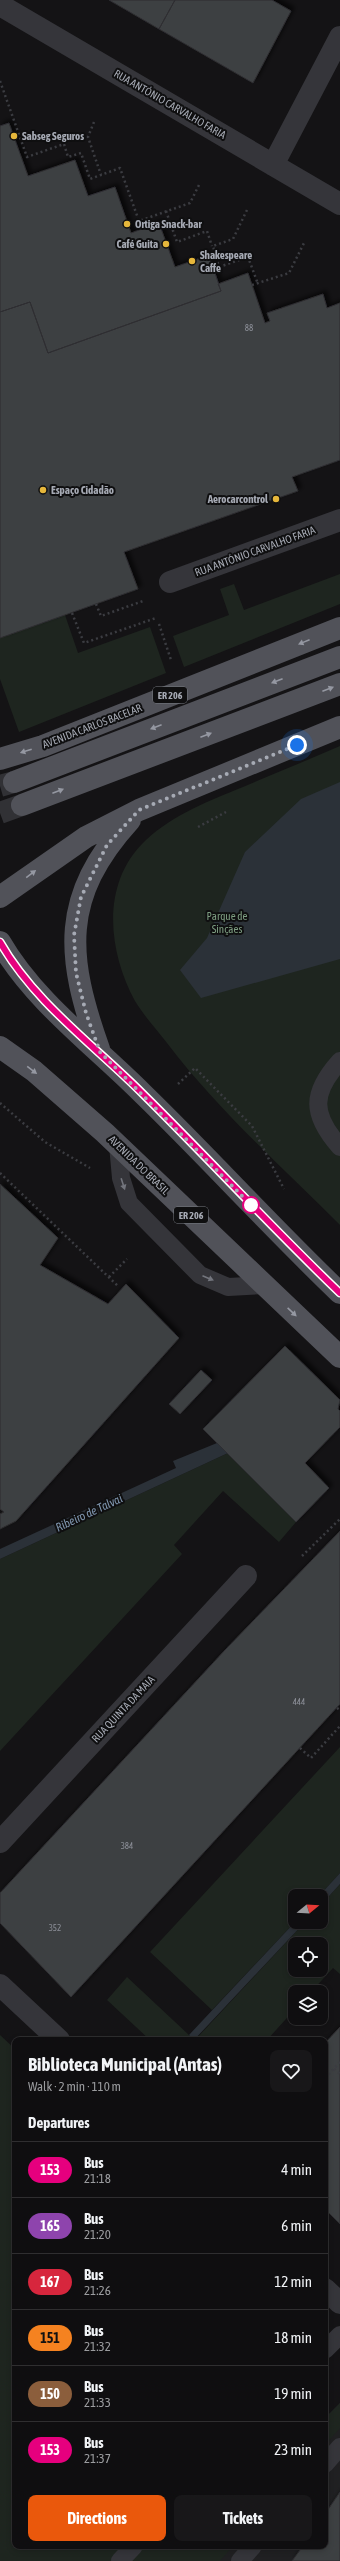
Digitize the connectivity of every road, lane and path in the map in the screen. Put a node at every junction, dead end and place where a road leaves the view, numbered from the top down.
1 (0, 5) edge
2 (340, 38) edge
3 (0, 81) edge
4 (94, 122) dead end
5 (273, 165) junction
6 (101, 175) junction
7 (200, 183) dead end
8 (340, 204) edge
9 (247, 210) dead end
10 (166, 212) junction
11 (305, 241) dead end
12 (213, 246) junction
13 (258, 284) junction
14 (252, 286) dead end
15 (340, 520) edge
16 (170, 582) dead end
17 (142, 602) dead end
18 (96, 604) dead end
19 (72, 612) dead end
20 (156, 618) dead end
21 (159, 624) dead end
22 (340, 628) edge
23 (340, 657) edge
24 (173, 663) dead end
25 (340, 684) edge
26 (340, 728) edge
27 (0, 759) edge
28 (14, 782) tunnel mouth
29 (22, 805) tunnel mouth
30 (139, 810) junction
31 (0, 898) edge
32 (0, 942) edge
33 (0, 1047) edge
34 (100, 1052) junction
35 (340, 1061) edge
36 (0, 1103) edge
37 (118, 1146) junction
38 (340, 1147) edge
39 (94, 1170) dead end
40 (0, 1174) edge
41 (127, 1259) dead end
42 (109, 1277) junction
43 (264, 1285) junction
44 (119, 1287) dead end
45 (340, 1293) edge
46 (340, 1357) edge
47 (340, 1519) edge
48 (302, 1556) dead end
49 (246, 1576) dead end
50 (337, 1708) dead end
51 (340, 1710) edge
52 (340, 1726) edge
53 (300, 1748) dead end
54 (0, 1842) edge
55 (0, 1985) edge
56 (56, 2037) edge
57 (340, 2062) edge
58 (334, 2069) junction
59 (340, 2074) edge
60 (328, 2075) edge
61 (328, 2292) edge
62 (340, 2303) edge
63 (340, 2335) edge
64 (328, 2347) edge
65 (340, 2447) edge
66 (328, 2461) edge
67 (131, 2549) edge
68 (250, 2549) edge
69 (120, 2561) edge
70 (240, 2561) edge

1 - 5 street, RUA ANTÓNIO CARVALHO FARIA
2 - 5 street
3 - 6 path
4 - 6 path
5 - 8 street, RUA ANTÓNIO CARVALHO FARIA
6 - 10 path
7 - 10 path
9 - 12 path
10 - 12 path
11 - 13 path
12 - 13 path
13 - 14 path
15 - 16 street, RUA ANTÓNIO CARVALHO FARIA
17 - 18 path
19 - 20 path
21 - 24 path
22 -> 27 main road, AVENIDA CARLOS BACELAR / ER 206
23 -> 28 main road
29 -> 25 main road
26 - 30 main road
31 -> 30 main road
30 - 34 main road
32 - 34 main road
33 -> 37 main road, AVENIDA DO BRASIL / ER 206
34 - 45 main road
35 - 38 lane
36 - 39 path
37 - 43 main road, AVENIDA DO BRASIL / ER 206
37 -> 43 lane
40 - 42 path
41 - 42 path
42 - 44 path
43 -> 46 main road, AVENIDA DO BRASIL / ER 206
47 - 48 path
49 - 54 street, RUA QUINTA DA MAIA
50 - 51 path
52 - 53 path
55 - 56 street
57 - 58 path
58 - 59 path
58 - 60 path
61 - 62 street
63 - 64 lane
65 - 66 lane
67 - 69 lane
68 - 70 lane

